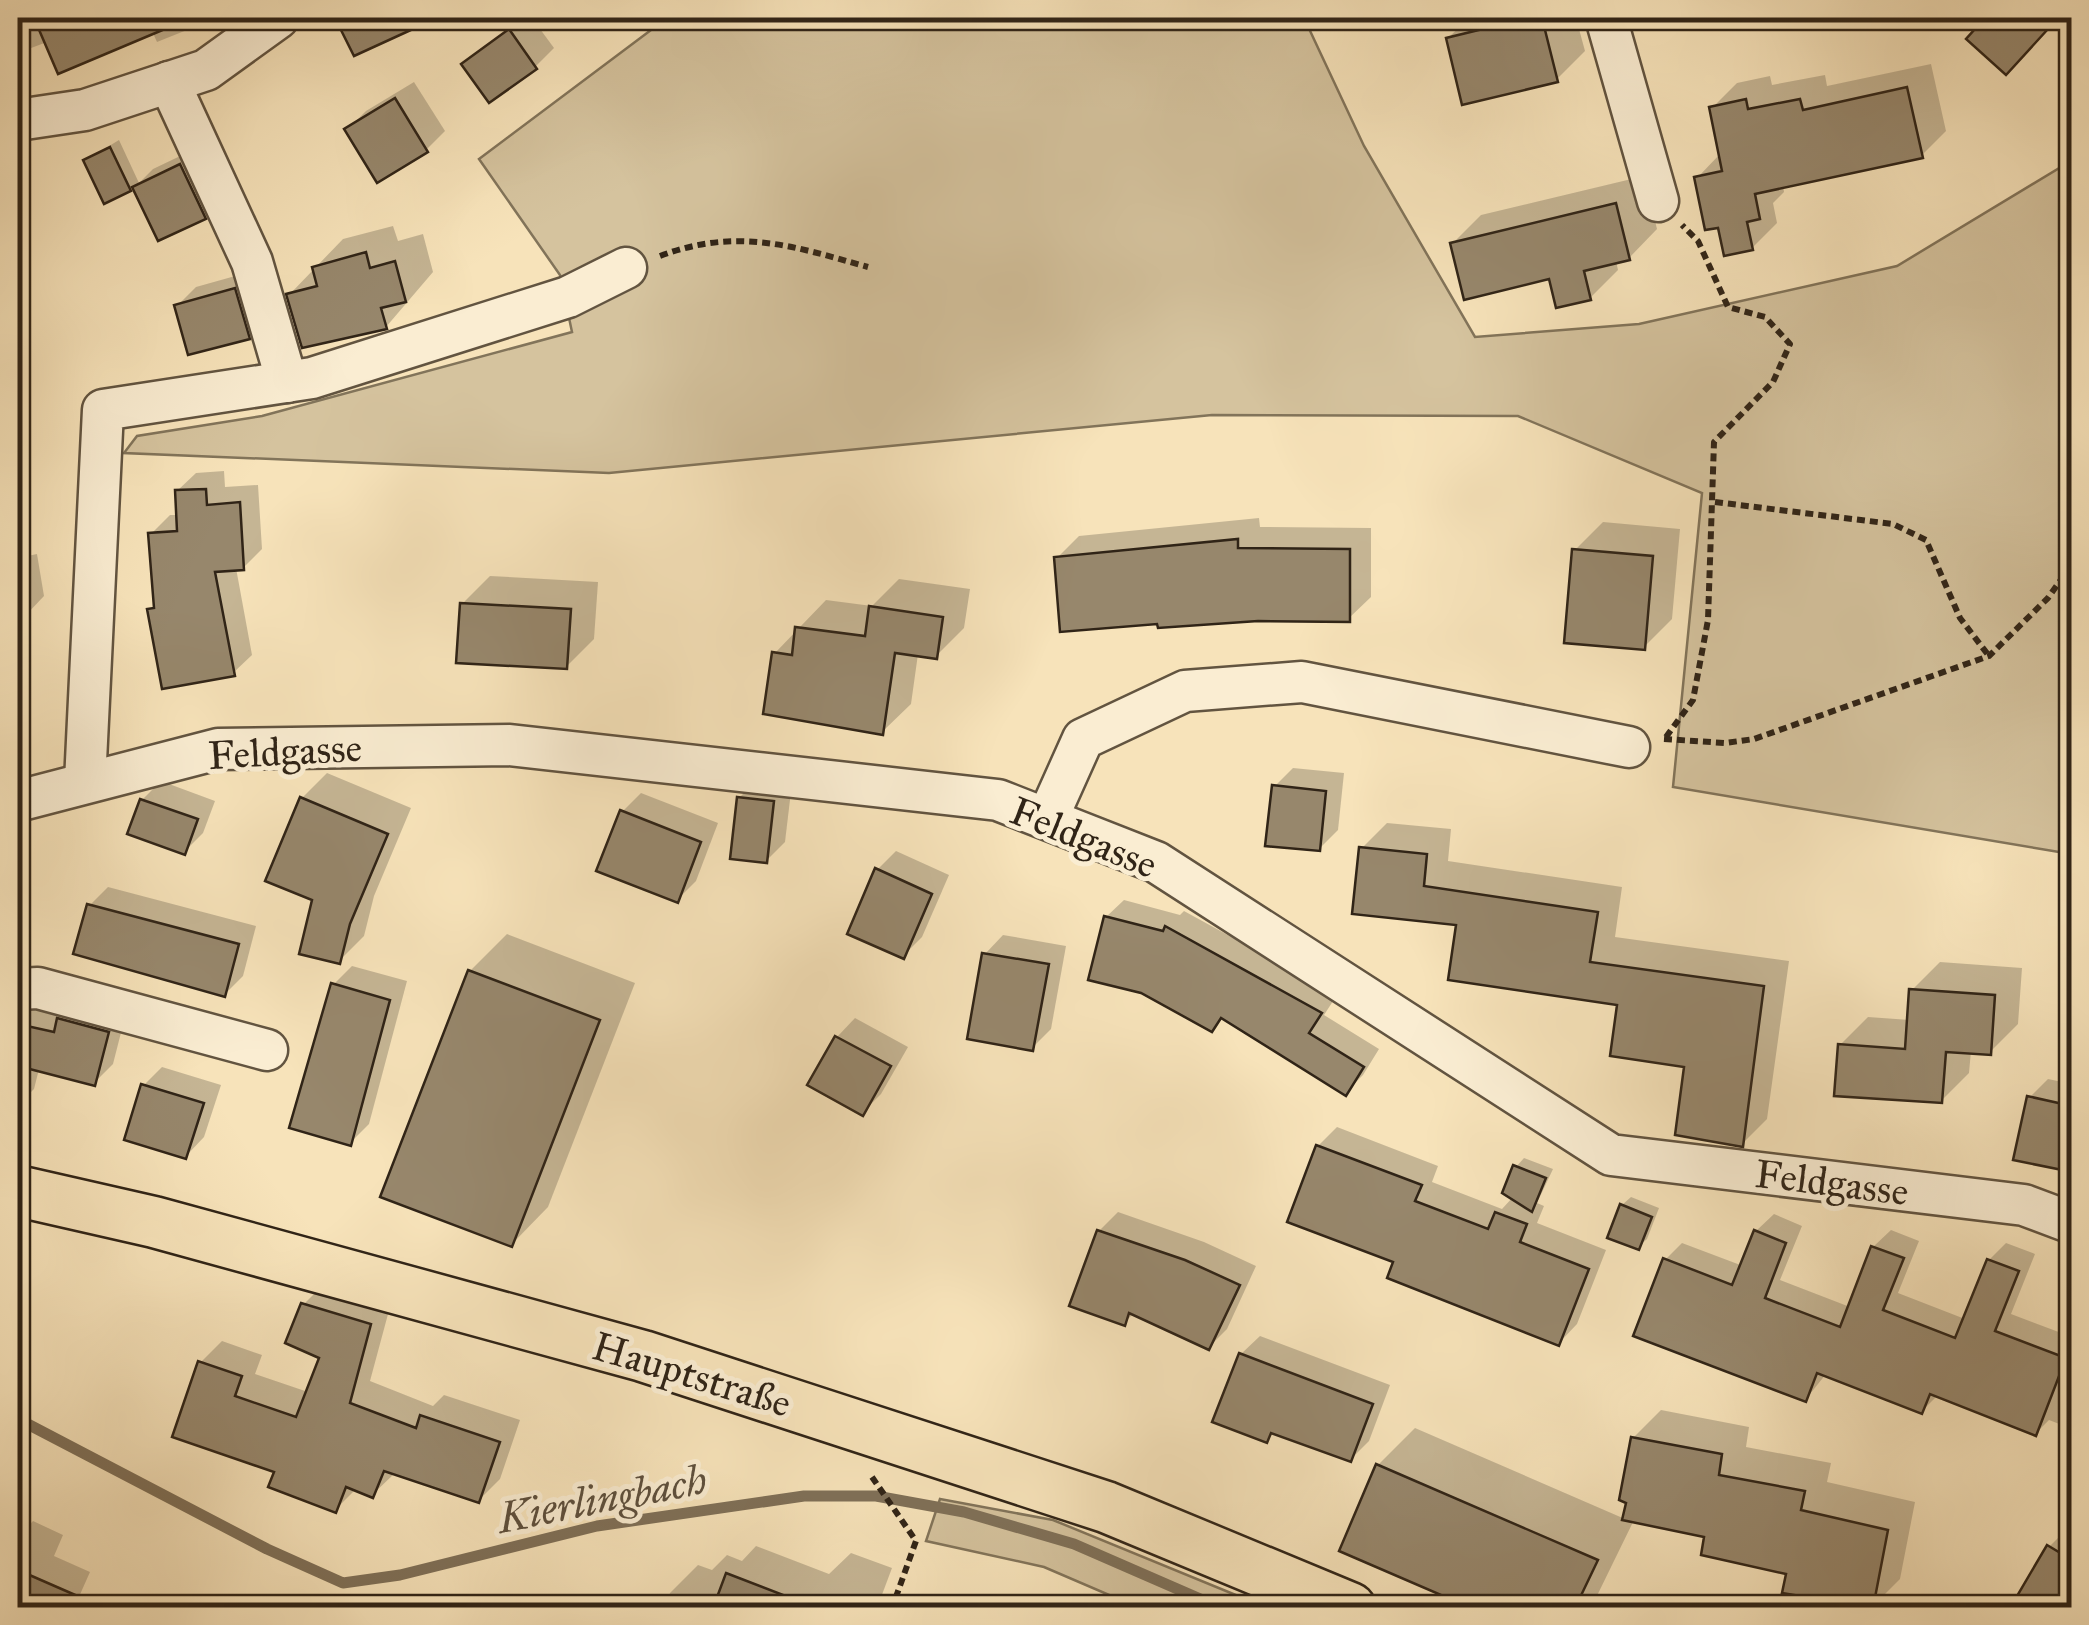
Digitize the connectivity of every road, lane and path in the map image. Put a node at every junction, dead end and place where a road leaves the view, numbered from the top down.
1 (278, 18) edge
2 (1606, 18) edge
3 (168, 82) junction
4 (18, 120) edge
5 (1658, 201) joint
6 (626, 268) joint
7 (868, 268) dead end
8 (287, 382) junction
9 (1714, 502) junction
10 (2072, 564) edge
11 (1988, 656) junction
12 (1647, 743) junction
13 (86, 782) junction
14 (18, 800) edge
15 (1048, 817) junction
16 (18, 988) edge
17 (266, 1050) dead end
18 (18, 1191) edge
19 (2072, 1223) edge
20 (870, 1475) dead end
21 (892, 1608) edge
22 (1350, 1608) edge

1 - 3 street
2 - 5 street
3 - 4 street
3 - 8 street
5 - 9 path
6 - 7 path
6 - 8 street
8 - 13 street
9 - 11 path
9 - 12 path
10 - 11 path
11 - 12 path
12 - 15 street
13 - 14 street, Feldgasse
13 - 15 street, Feldgasse
15 - 19 street, Feldgasse
16 - 17 street
18 - 22 main road, Hauptstraße
20 - 21 path

